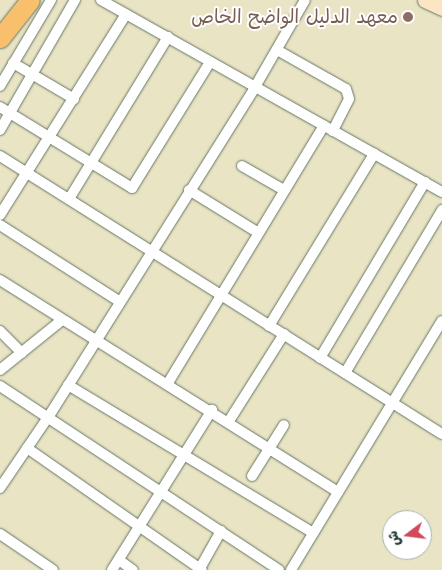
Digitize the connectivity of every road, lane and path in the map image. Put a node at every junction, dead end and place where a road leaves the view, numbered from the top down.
1 (22, 0) edge
2 (30, 0) edge
3 (51, 0) edge
4 (75, 0) edge
5 (101, 0) edge
6 (305, 0) edge
7 (425, 0) edge
8 (442, 8) edge
9 (126, 14) junction
10 (0, 36) edge
11 (168, 38) junction
12 (277, 50) junction
13 (210, 62) junction
14 (13, 64) junction
15 (32, 74) junction
16 (0, 86) edge
17 (255, 87) junction
18 (74, 99) junction
19 (5, 109) edge
20 (329, 128) junction
21 (0, 130) edge
22 (51, 137) junction
23 (374, 154) junction
24 (0, 156) edge
25 (91, 163) junction
26 (242, 166) dead end
27 (26, 173) junction
28 (425, 182) junction
29 (188, 190) junction
30 (284, 190) junction
31 (442, 192) edge
32 (69, 199) junction
33 (442, 210) edge
34 (0, 215) edge
35 (0, 224) edge
36 (257, 232) junction
37 (150, 251) junction
38 (2, 284) edge
39 (220, 294) junction
40 (119, 301) junction
41 (62, 320) junction
42 (442, 321) edge
43 (269, 326) junction
44 (0, 331) edge
45 (284, 334) junction
46 (95, 339) junction
47 (22, 353) junction
48 (320, 358) junction
49 (0, 370) edge
50 (345, 373) junction
51 (168, 383) junction
52 (68, 385) junction
53 (0, 386) edge
54 (392, 403) junction
55 (212, 410) junction
56 (49, 416) junction
57 (229, 421) junction
58 (284, 425) dead end
59 (442, 434) edge
60 (27, 448) junction
61 (270, 449) junction
62 (183, 456) junction
63 (252, 476) dead end
64 (1, 486) edge
65 (162, 491) junction
66 (338, 492) junction
67 (138, 528) junction
68 (222, 532) junction
69 (313, 533) junction
70 (0, 534) edge
71 (118, 560) junction
72 (53, 570) edge
73 (112, 570) edge
74 (133, 570) edge
75 (201, 570) edge
76 (279, 570) edge
77 (291, 570) edge

1 - 10 highway
2 - 10 highway
3 - 14 street
4 - 15 street
5 - 9 street
6 - 12 street
7 - 8 main road
9 - 11 street
9 - 18 street
11 - 13 street
11 - 25 street
12 - 17 street
12 - 20 street
13 - 17 street
13 - 25 street
14 - 15 street
14 - 16 street
15 - 18 street
15 - 19 street
17 - 20 street
17 - 29 street
18 - 22 street
19 - 21 street
19 - 22 street
20 - 23 street
20 - 30 street
22 - 25 street
22 - 27 street
23 - 28 street
23 - 43 street
24 - 27 street
25 - 32 street
26 - 30 street
27 - 32 street
27 - 34 street
28 - 31 street
28 - 48 street
29 - 36 street
29 - 37 street
30 - 36 street
32 - 37 street
33 - 50 street
35 - 40 street
36 - 39 street
37 - 39 street
37 - 40 street
38 - 41 street
39 - 43 street
39 - 51 street
40 - 46 street
41 - 46 street
41 - 47 street
42 - 54 street
43 - 45 street
44 - 47 street
45 - 48 street
45 - 57 street
46 - 51 street
46 - 52 street
47 - 49 street
48 - 50 street
50 - 54 street
51 - 55 street
52 - 56 street
52 - 62 street
53 - 56 street
54 - 59 street
54 - 66 street
55 - 57 street
55 - 62 street
56 - 60 street
56 - 65 street
57 - 61 street
58 - 61 street
60 - 64 street
60 - 67 street
61 - 63 street
61 - 66 street
62 - 65 street
62 - 69 street
65 - 67 street
65 - 68 street
66 - 69 street
67 - 71 street
67 - 75 street
68 - 75 street
68 - 76 street
69 - 77 street
70 - 72 street
71 - 73 street
71 - 74 street

